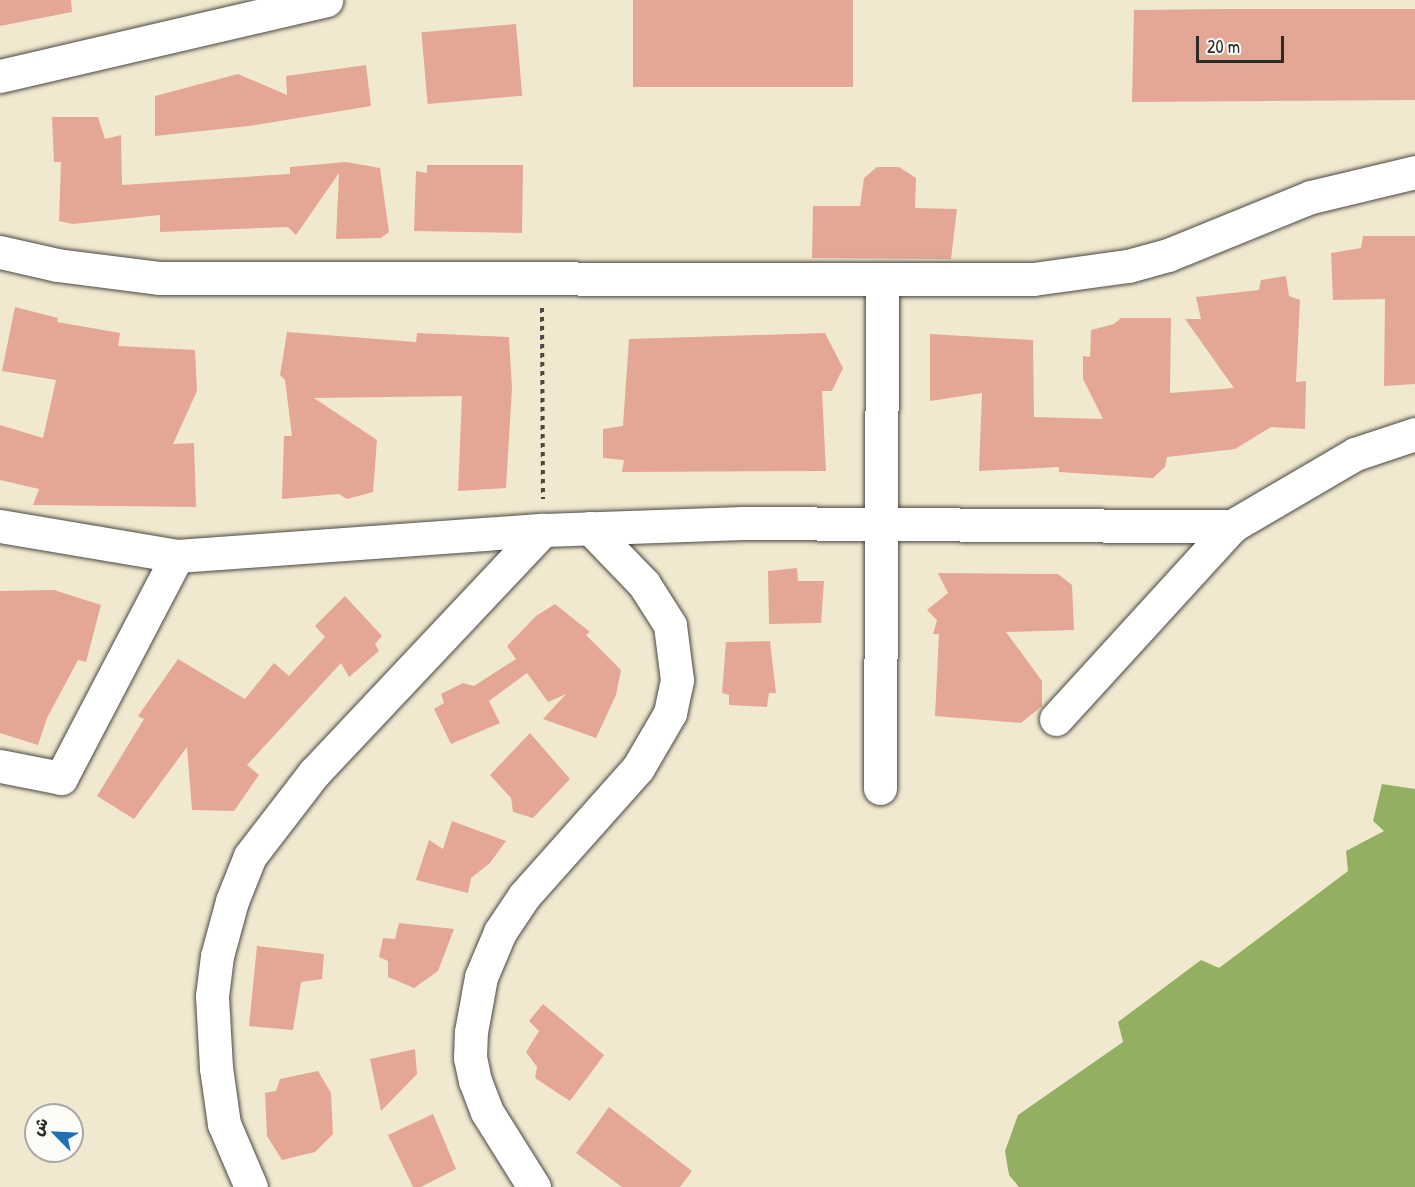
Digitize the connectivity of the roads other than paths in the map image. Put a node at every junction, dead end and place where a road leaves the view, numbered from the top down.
1 (326, 0) edge
2 (0, 76) edge
3 (1415, 172) edge
4 (0, 252) edge
5 (882, 281) junction
6 (1415, 434) edge
7 (884, 521) junction
8 (0, 526) edge
9 (1232, 526) junction
10 (590, 528) junction
11 (543, 530) junction
12 (177, 556) junction
13 (1056, 719) dead end
14 (0, 766) edge
15 (880, 788) dead end
16 (251, 1187) edge
17 (534, 1187) edge

1 - 2 street
3 - 5 street
4 - 5 street
5 - 7 street
6 - 9 street
7 - 9 street
7 - 10 street
7 - 15 street
8 - 12 street
9 - 13 street
10 - 11 street
10 - 17 street
11 - 12 street
11 - 16 street
12 - 14 street

